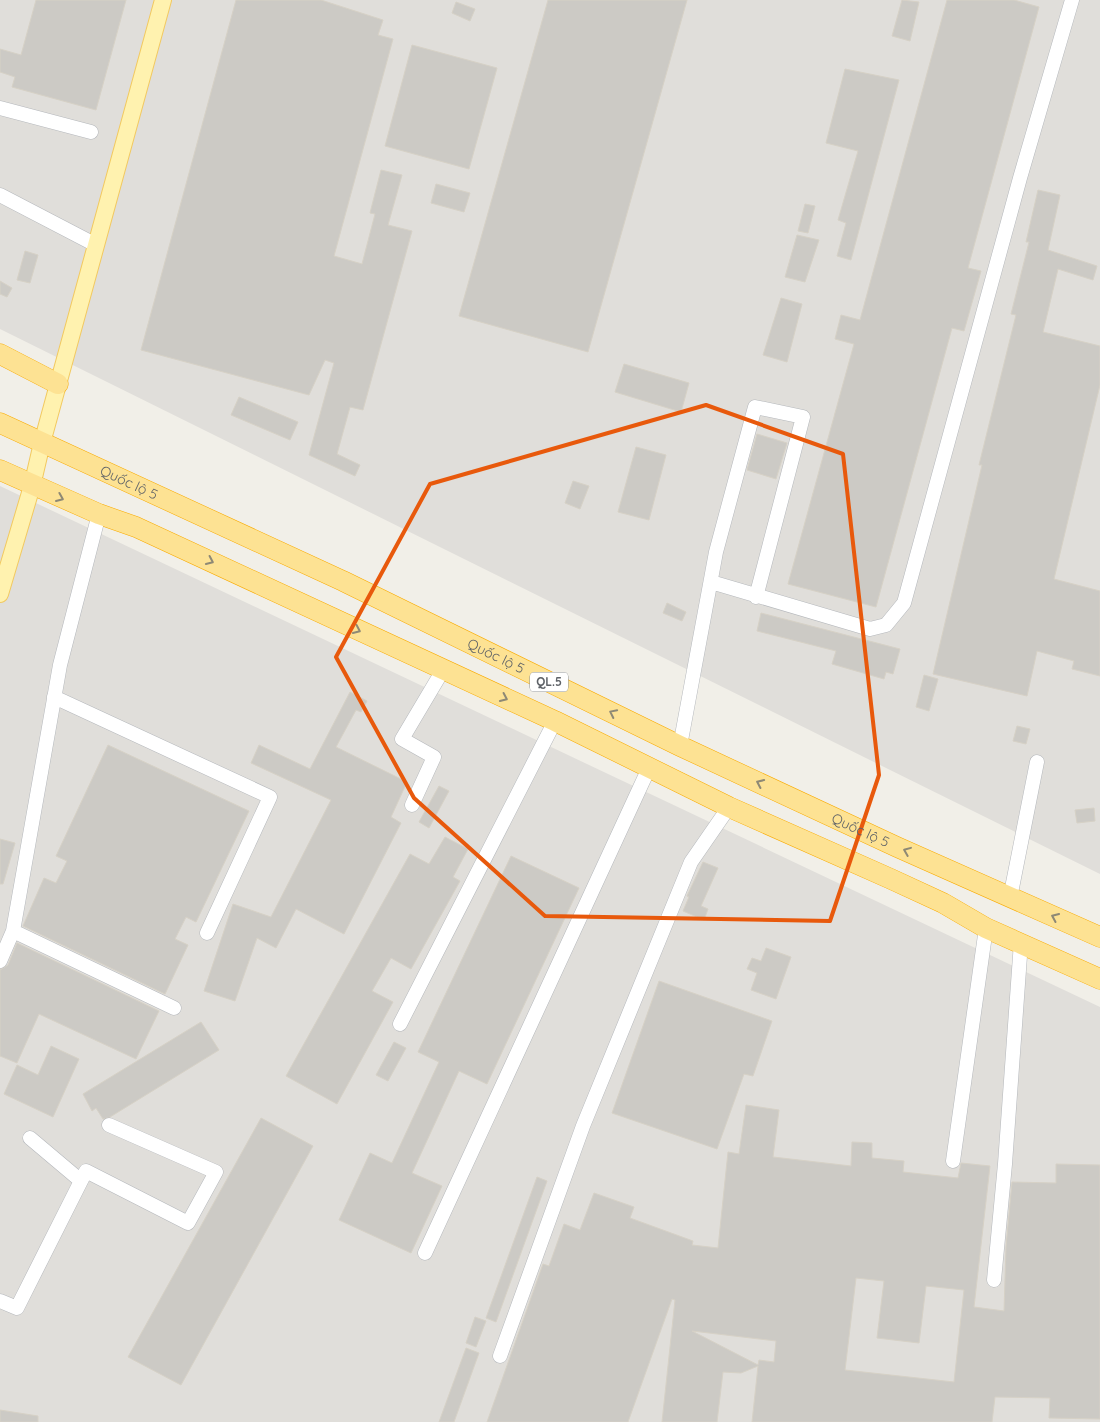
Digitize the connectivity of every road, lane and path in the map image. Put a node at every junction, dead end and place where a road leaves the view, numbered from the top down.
1 (163, 0) edge
2 (1072, 0) edge
3 (0, 108) edge
4 (92, 132) dead end
5 (0, 194) edge
6 (96, 245) junction
7 (0, 354) edge
8 (58, 384) junction
9 (0, 423) edge
10 (42, 443) junction
11 (0, 470) edge
12 (32, 486) junction
13 (99, 514) junction
14 (711, 582) junction
15 (0, 594) edge
16 (756, 597) junction
17 (443, 670) junction
18 (54, 697) junction
19 (555, 721) junction
20 (680, 746) junction
21 (1037, 762) dead end
22 (650, 768) junction
23 (412, 805) dead end
24 (729, 807) junction
25 (1010, 898) junction
26 (986, 928) junction
27 (13, 931) junction
28 (207, 934) dead end
29 (1100, 937) edge
30 (1021, 942) junction
31 (0, 961) edge
32 (1100, 979) edge
33 (174, 1008) dead end
34 (400, 1024) dead end
35 (109, 1125) dead end
36 (30, 1138) dead end
37 (953, 1161) dead end
38 (81, 1181) junction
39 (426, 1253) dead end
40 (994, 1280) dead end
41 (0, 1301) edge
42 (500, 1356) dead end

1 - 6 main road
2 - 16 lane
3 - 4 lane
5 - 6 lane
6 - 8 main road
7 - 8 highway
8 - 10 main road
9 - 10 highway, Quốc lộ 5 / QL.5
10 - 12 main road
20 -> 10 highway, Quốc lộ 5 / QL.5
11 - 12 highway, QL.5
12 -> 13 highway, QL.5
12 - 15 main road
13 -> 17 highway, QL.5
13 - 18 lane
14 - 16 lane
14 - 16 lane
14 - 20 lane
17 -> 19 highway, QL.5
17 - 23 lane
18 - 27 lane
18 - 28 lane
19 - 22 highway, QL.5
19 - 34 lane
25 -> 20 highway, Quốc lộ 5 / QL.5
21 - 25 lane
22 - 24 highway, QL.5
22 - 39 lane
24 - 26 highway, QL.5
24 - 42 lane
29 -> 25 highway, Quốc lộ 5 / QL.5
26 - 30 highway, QL.5
26 - 37 lane
27 - 31 lane
27 - 33 lane
30 - 32 highway, QL.5
30 - 40 lane
35 - 38 lane
36 - 38 lane
38 - 41 lane

